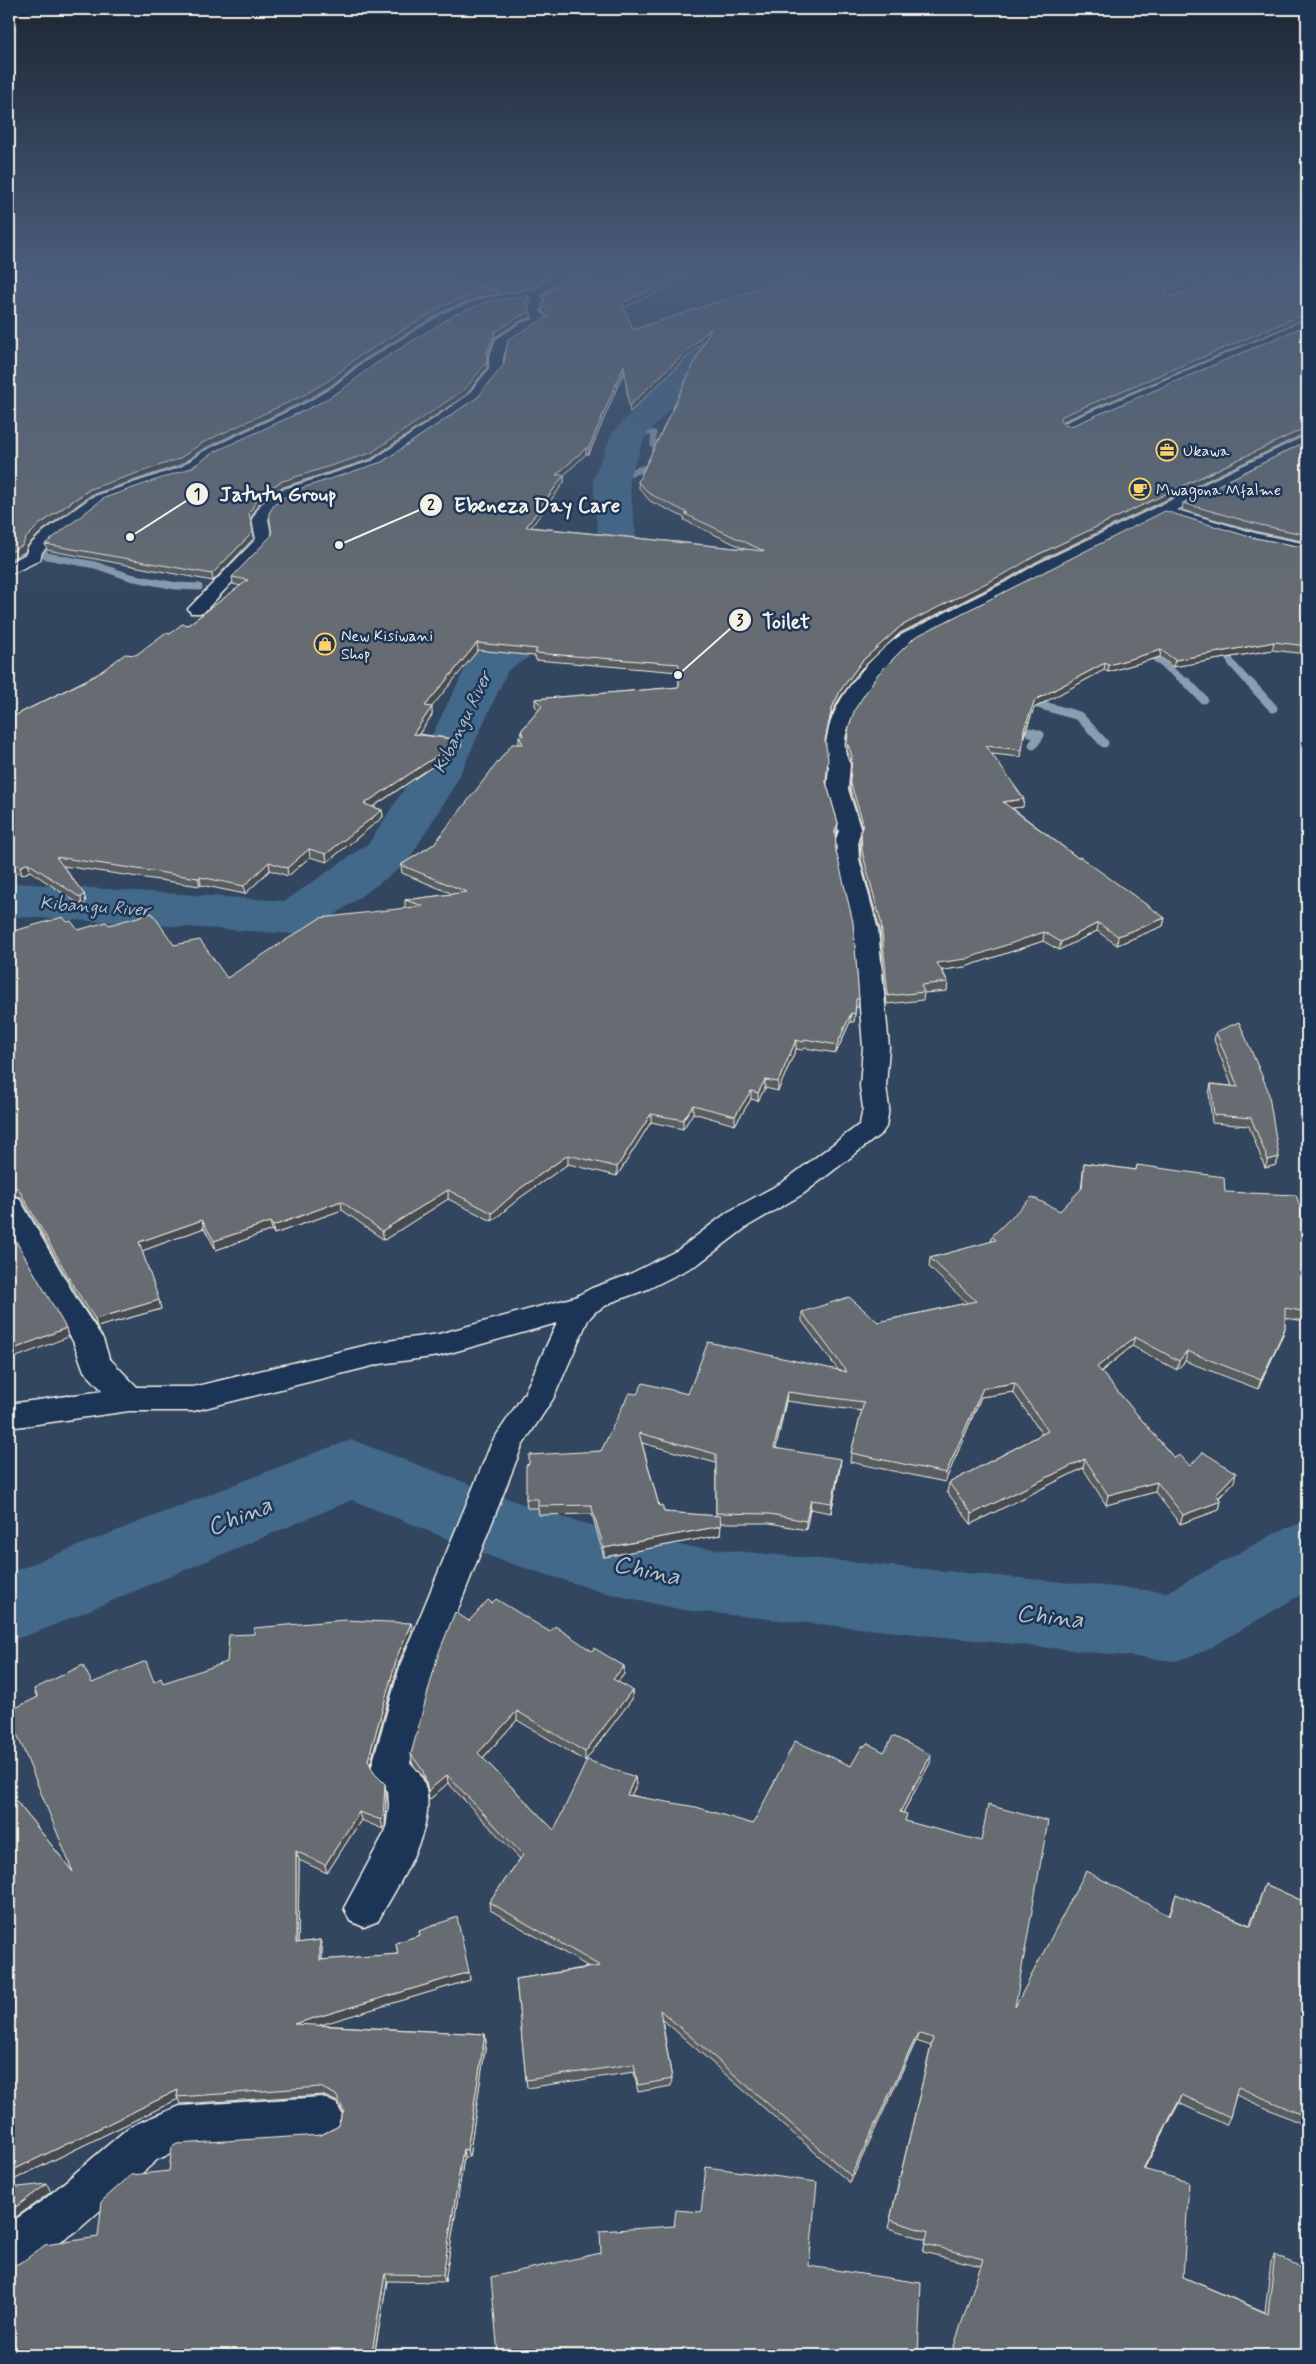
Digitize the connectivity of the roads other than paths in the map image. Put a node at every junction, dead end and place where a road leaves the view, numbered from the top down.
1 (351, 379) edge
2 (488, 379) edge
3 (1177, 379) edge
4 (1067, 426) edge
5 (1307, 439) edge
6 (1161, 510) junction
7 (1307, 549) edge
8 (9, 570) edge
9 (197, 609) dead end
10 (9, 1205) edge
11 (585, 1305) junction
12 (129, 1399) junction
13 (9, 1416) edge
14 (364, 1908) dead end
15 (322, 2118) dead end
16 (9, 2251) edge

1 - 8 street
2 - 9 street
3 - 4 street
5 - 6 street
6 - 7 street
6 - 11 street
10 - 12 street
11 - 12 street
11 - 14 street
12 - 13 street
15 - 16 street

